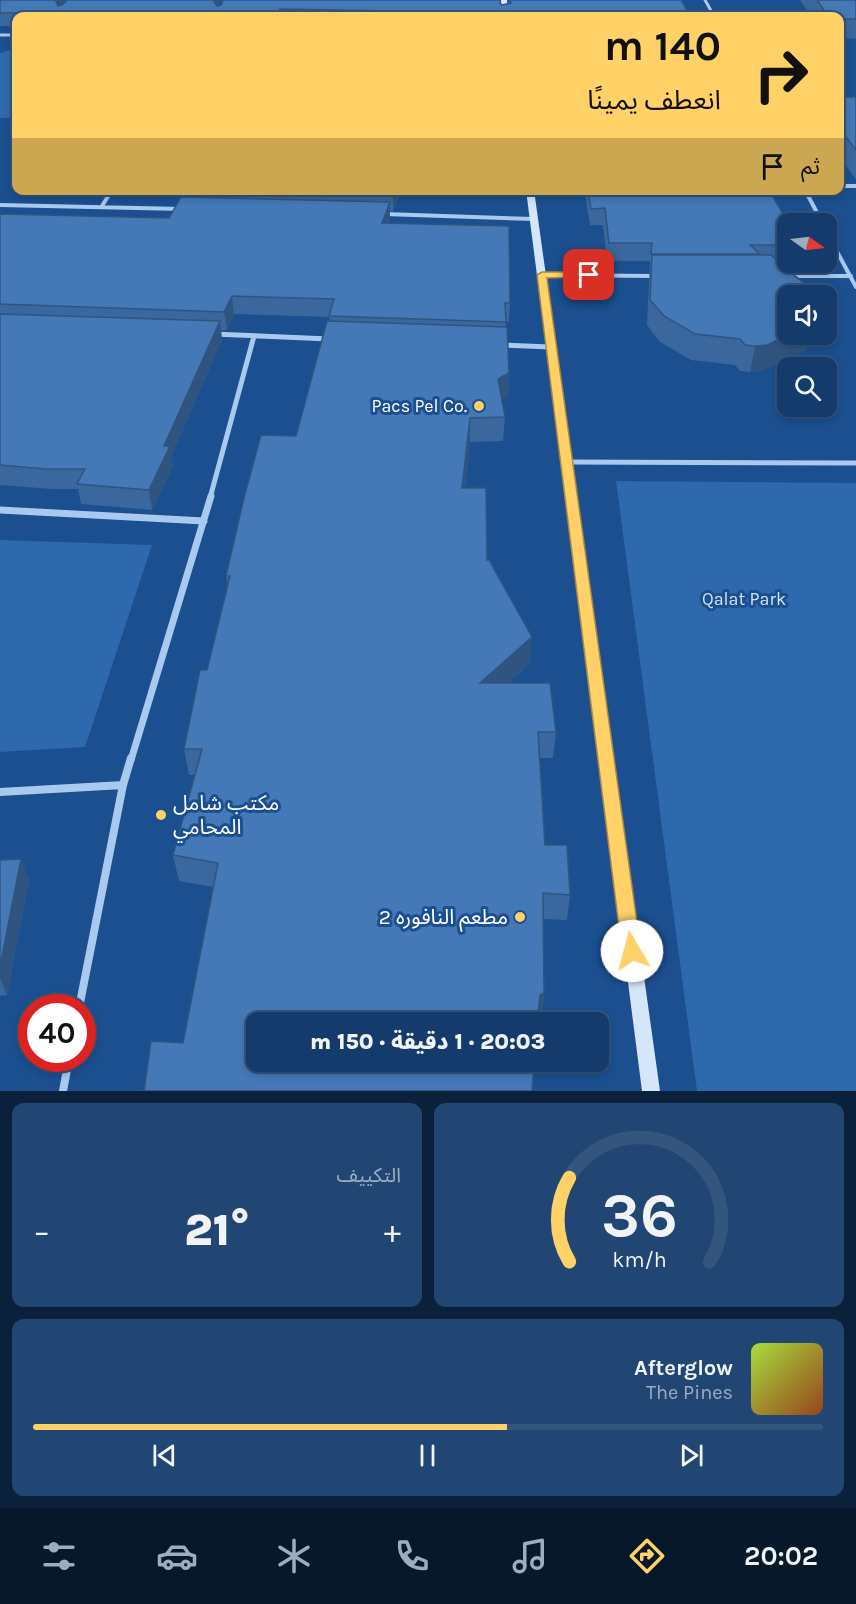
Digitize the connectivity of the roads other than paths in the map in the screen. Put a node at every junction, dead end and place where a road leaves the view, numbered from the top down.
1 (109, 195) edge
2 (531, 195) edge
3 (808, 195) edge
4 (0, 205) edge
5 (102, 206) junction
6 (186, 209) edge
7 (818, 213) edge
8 (378, 214) edge
9 (534, 219) junction
10 (837, 251) edge
11 (542, 275) junction
12 (660, 276) edge
13 (779, 276) edge
14 (851, 276) junction
15 (856, 287) edge
16 (208, 334) edge
17 (254, 336) junction
18 (337, 339) edge
19 (490, 345) edge
20 (550, 347) junction
21 (566, 462) junction
22 (856, 463) edge
23 (0, 510) edge
24 (204, 521) junction
25 (123, 785) junction
26 (0, 792) edge
27 (82, 994) edge
28 (67, 1072) edge
29 (63, 1091) edge
30 (651, 1091) edge

1 - 5 street
2 - 9 street
3 - 7 street
4 - 5 street
5 - 6 street
8 - 9 street
9 - 11 street
10 - 14 street
11 - 12 street
11 - 20 street
13 - 14 street
14 - 15 street
16 - 17 street
17 - 18 street
17 - 24 street
19 - 20 street
20 - 21 street
21 - 22 street
21 - 30 street
23 - 24 street
24 - 25 street
25 - 26 street
25 - 27 street
28 - 29 street

